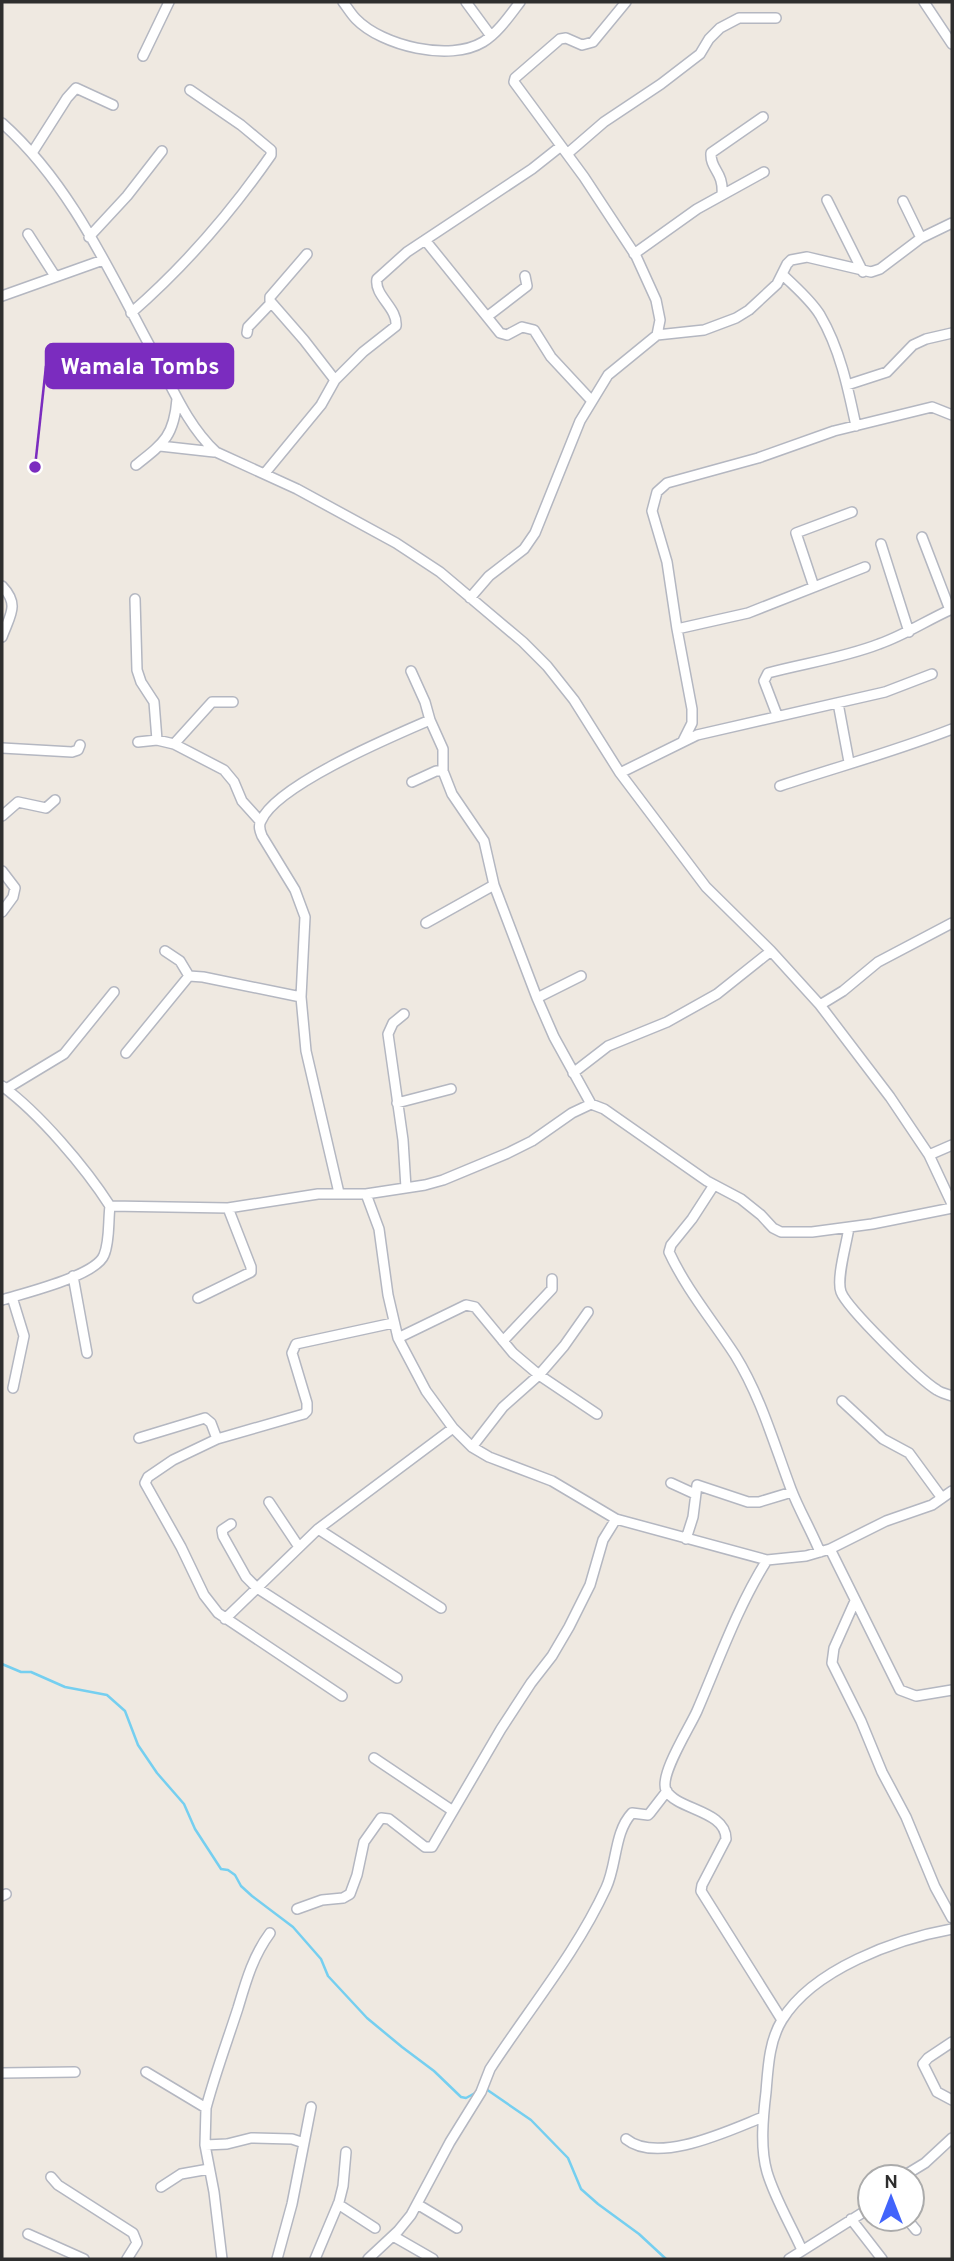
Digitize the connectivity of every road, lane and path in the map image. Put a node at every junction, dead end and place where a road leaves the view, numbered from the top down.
1 (169, 2) edge
2 (343, 2) edge
3 (466, 2) edge
4 (520, 2) edge
5 (626, 2) edge
6 (924, 2) edge
7 (776, 18) dead end
8 (491, 36) junction
9 (952, 44) edge
10 (143, 56) dead end
11 (190, 90) dead end
12 (113, 105) dead end
13 (763, 117) dead end
14 (2, 123) edge
15 (564, 150) junction
16 (162, 151) dead end
17 (32, 153) junction
18 (764, 172) dead end
19 (722, 195) junction
20 (827, 200) dead end
21 (903, 201) dead end
22 (952, 223) edge
23 (28, 234) dead end
24 (89, 237) junction
25 (921, 237) junction
26 (425, 240) junction
27 (307, 254) dead end
28 (634, 254) junction
29 (103, 260) junction
30 (863, 272) junction
31 (782, 274) junction
32 (55, 276) junction
33 (525, 276) dead end
34 (2, 296) edge
35 (271, 304) junction
36 (131, 313) junction
37 (488, 316) junction
38 (247, 332) dead end
39 (952, 333) edge
40 (657, 335) junction
41 (335, 380) junction
42 (847, 384) junction
43 (177, 397) junction
44 (591, 400) junction
45 (952, 415) edge
46 (856, 426) junction
47 (160, 446) junction
48 (216, 453) junction
49 (136, 465) dead end
50 (265, 474) junction
51 (852, 512) dead end
52 (922, 537) dead end
53 (881, 544) dead end
54 (865, 568) dead end
55 (2, 586) edge
56 (814, 587) junction
57 (470, 598) junction
58 (135, 599) dead end
59 (951, 610) edge
60 (677, 629) junction
61 (909, 632) junction
62 (2, 637) edge
63 (411, 671) dead end
64 (932, 674) dead end
65 (233, 702) dead end
66 (838, 703) junction
67 (777, 715) junction
68 (430, 720) junction
69 (952, 729) edge
70 (157, 740) junction
71 (138, 741) dead end
72 (683, 741) junction
73 (174, 744) junction
74 (80, 745) dead end
75 (2, 748) edge
76 (849, 762) junction
77 (443, 771) junction
78 (620, 773) junction
79 (412, 782) dead end
80 (780, 786) dead end
81 (55, 800) dead end
82 (2, 816) edge
83 (260, 821) junction
84 (2, 871) edge
85 (494, 886) junction
86 (2, 912) edge
87 (426, 923) dead end
88 (952, 923) edge
89 (165, 951) dead end
90 (771, 951) junction
91 (189, 976) junction
92 (581, 976) dead end
93 (114, 992) dead end
94 (301, 997) junction
95 (537, 998) junction
96 (820, 1005) junction
97 (404, 1014) dead end
98 (126, 1053) dead end
99 (573, 1073) junction
100 (4, 1087) edge
101 (451, 1089) dead end
102 (397, 1103) junction
103 (591, 1104) junction
104 (952, 1145) edge
105 (929, 1155) junction
106 (714, 1185) junction
107 (406, 1188) junction
108 (339, 1193) junction
109 (366, 1194) junction
110 (110, 1206) junction
111 (952, 1206) edge
112 (228, 1208) junction
113 (849, 1227) junction
114 (74, 1276) junction
115 (552, 1279) dead end
116 (12, 1297) junction
117 (198, 1298) dead end
118 (2, 1300) edge
119 (588, 1312) dead end
120 (393, 1323) junction
121 (398, 1338) junction
122 (503, 1341) junction
123 (87, 1353) dead end
124 (539, 1375) junction
125 (13, 1388) dead end
126 (952, 1396) edge
127 (842, 1401) dead end
128 (597, 1414) dead end
129 (453, 1428) junction
130 (139, 1438) dead end
131 (217, 1439) junction
132 (472, 1447) junction
133 (671, 1483) dead end
134 (952, 1491) edge
135 (792, 1492) junction
136 (695, 1493) junction
137 (942, 1499) junction
138 (269, 1502) dead end
139 (616, 1519) junction
140 (231, 1524) dead end
141 (318, 1529) junction
142 (686, 1539) junction
143 (299, 1547) junction
144 (825, 1550) junction
145 (767, 1560) junction
146 (257, 1588) junction
147 (855, 1601) junction
148 (441, 1608) dead end
149 (225, 1619) junction
150 (397, 1678) dead end
151 (952, 1690) edge
152 (342, 1696) dead end
153 (374, 1758) dead end
154 (667, 1791) junction
155 (453, 1811) junction
156 (297, 1909) dead end
157 (952, 1917) edge
158 (952, 1929) edge
159 (271, 1933) dead end
160 (782, 2020) junction
161 (952, 2042) edge
162 (75, 2072) dead end
163 (146, 2072) dead end
164 (2, 2073) edge
165 (952, 2100) edge
166 (311, 2107) dead end
167 (205, 2108) junction
168 (763, 2116) junction
169 (626, 2138) dead end
170 (952, 2138) edge
171 (304, 2143) junction
172 (205, 2145) junction
173 (346, 2152) dead end
174 (925, 2163) edge
175 (209, 2169) junction
176 (51, 2177) dead end
177 (161, 2187) dead end
178 (338, 2204) junction
179 (417, 2204) junction
180 (856, 2216) edge
181 (851, 2219) junction
182 (375, 2228) dead end
183 (457, 2228) dead end
184 (28, 2234) dead end
185 (393, 2236) junction
186 (802, 2250) junction
187 (84, 2259) edge
188 (127, 2259) edge
189 (222, 2259) edge
190 (277, 2259) edge
191 (315, 2259) edge
192 (368, 2259) edge
193 (433, 2259) edge
194 (789, 2259) edge
195 (882, 2259) edge

1 - 10 street
2 - 8 street
3 - 8 street
4 - 8 street
5 - 15 street
6 - 9 street
7 - 15 street
11 - 36 street
12 - 17 street
13 - 19 street
14 - 17 street
15 - 26 street
15 - 28 street
16 - 24 street
17 - 24 street
18 - 19 street
19 - 28 street
20 - 30 street
21 - 25 street
22 - 25 street
23 - 32 street
24 - 29 street
25 - 30 street
26 - 37 street
26 - 41 street
27 - 35 street
28 - 40 street
29 - 32 street
29 - 36 street
30 - 31 street
31 - 40 street
31 - 42 street
32 - 34 street
33 - 37 street
35 - 38 street
35 - 41 street
36 - 43 street
37 - 44 street
39 - 42 street
40 - 44 street
41 - 50 street
42 - 46 street
43 - 47 street
43 - 48 street
44 - 57 street
45 - 46 street
46 - 60 street
47 - 48 street
47 - 49 street
48 - 50 street
50 - 57 street
51 - 56 street
52 - 59 street
53 - 61 street
54 - 56 street
55 - 62 street
56 - 60 street
57 - 78 street
58 - 70 street
59 - 61 street
60 - 72 street
61 - 67 street
63 - 68 street
64 - 66 street
65 - 73 street
66 - 67 street
66 - 76 street
67 - 72 street
68 - 77 street
68 - 83 street
69 - 76 street
70 - 71 street
70 - 73 street
72 - 78 street
73 - 83 street
74 - 75 street
76 - 80 street
77 - 79 street
77 - 85 street
78 - 90 street
81 - 82 street
83 - 94 street
84 - 86 street
85 - 87 street
85 - 95 street
88 - 96 street
89 - 91 street
90 - 96 street
90 - 99 street
91 - 94 street
91 - 98 street
92 - 95 street
93 - 100 street
94 - 108 street
95 - 99 street
96 - 105 street
97 - 102 street
99 - 103 street
100 - 110 street
101 - 102 street
102 - 107 street
103 - 106 street
103 - 107 street
104 - 105 street
105 - 111 street
106 - 113 street
106 - 135 street
107 - 109 street
108 - 109 street
108 - 112 street
109 - 120 street
110 - 112 street
110 - 114 street
111 - 113 street
112 - 117 street
113 - 126 street
114 - 116 street
114 - 123 street
115 - 122 street
116 - 118 street
116 - 125 street
119 - 124 street
120 - 121 street
120 - 131 street
121 - 122 street
121 - 129 street
122 - 124 street
124 - 128 street
124 - 132 street
127 - 137 street
129 - 132 street
129 - 141 street
130 - 131 street
131 - 149 street
132 - 139 street
133 - 136 street
134 - 137 street
135 - 136 street
135 - 144 street
136 - 142 street
137 - 144 street
138 - 143 street
139 - 142 street
139 - 155 street
140 - 146 street
141 - 143 street
141 - 148 street
142 - 145 street
143 - 146 street
144 - 145 street
144 - 147 street
145 - 154 street
146 - 149 street
146 - 150 street
147 - 151 street
147 - 157 street
149 - 152 street
153 - 155 street
154 - 160 street
154 - 179 street
155 - 156 street
158 - 160 street
159 - 167 street
160 - 168 street
161 - 165 street
162 - 164 street
163 - 167 street
166 - 171 street
167 - 172 street
168 - 169 street
168 - 186 street
170 - 174 street
171 - 172 street
171 - 190 street
172 - 175 street
173 - 178 street
175 - 177 street
175 - 189 street
176 - 188 street
178 - 182 street
178 - 191 street
179 - 183 street
179 - 185 street
180 - 181 street
181 - 186 street
181 - 195 street
184 - 187 street
185 - 192 street
185 - 193 street
186 - 194 street

